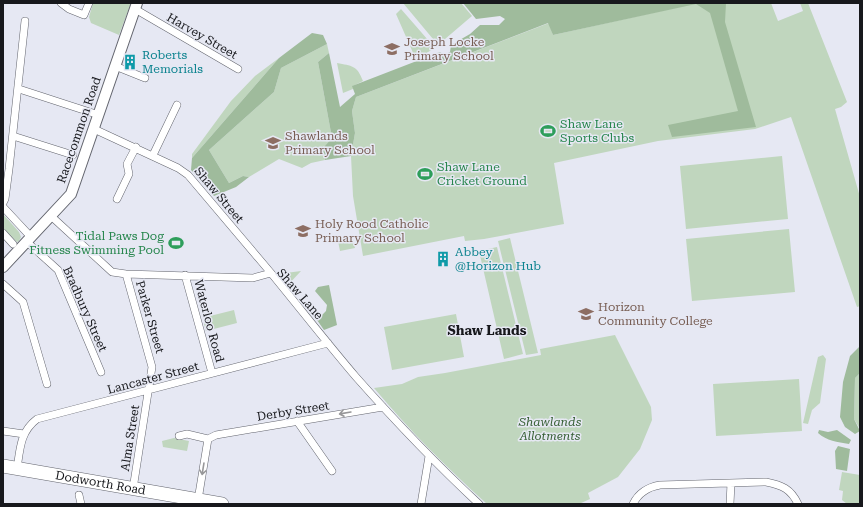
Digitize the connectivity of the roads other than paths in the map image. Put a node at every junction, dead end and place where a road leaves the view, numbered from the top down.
1 (61, 3) edge
2 (89, 3) edge
3 (136, 6) edge
4 (25, 21) dead end
5 (115, 66) junction
6 (238, 69) dead end
7 (145, 78) dead end
8 (19, 89) junction
9 (177, 105) dead end
10 (99, 115) junction
11 (94, 129) junction
12 (13, 136) junction
13 (136, 147) junction
14 (73, 155) dead end
15 (153, 156) junction
16 (117, 199) dead end
17 (3, 203) edge
18 (3, 207) edge
19 (51, 216) junction
20 (3, 233) edge
21 (29, 240) junction
22 (13, 244) dead end
23 (4, 265) edge
24 (271, 273) junction
25 (126, 274) junction
26 (185, 276) junction
27 (3, 284) edge
28 (328, 343) junction
29 (101, 372) dead end
30 (212, 373) junction
31 (47, 384) dead end
32 (149, 390) junction
33 (383, 407) junction
34 (297, 421) junction
35 (3, 431) edge
36 (24, 434) junction
37 (179, 436) dead end
38 (208, 439) junction
39 (430, 456) junction
40 (3, 466) edge
41 (17, 469) junction
42 (332, 471) dead end
43 (731, 483) junction
44 (133, 489) junction
45 (79, 495) dead end
46 (163, 499) edge
47 (201, 501) edge
48 (81, 504) edge
49 (222, 504) edge
50 (421, 504) edge
51 (479, 504) edge
52 (633, 504) edge
53 (730, 504) edge
54 (798, 504) edge

1 - 2 street
3 - 5 street, Racecommon Road
3 - 6 street, Harvey Street
4 - 8 street
5 - 7 street
5 - 10 street, Racecommon Road
8 - 10 street
8 - 12 street
9 - 15 street
10 - 11 street, Racecommon Road
11 - 13 street, Shaw Street
11 - 19 street, Racecommon Road
12 - 14 street
12 - 17 street
13 - 15 street, Shaw Street
13 - 16 street
15 - 24 street, Shaw Street
18 - 21 street, Bradbury Street
19 - 21 street, Racecommon Road
19 - 25 street, Shaw Lane
20 - 22 street
21 - 23 street, Racecommon Road
21 - 29 street, Bradbury Street
24 - 26 street, Shaw Lane
24 - 28 street, Shaw Lane
25 - 26 street, Shaw Lane
25 - 32 street, Parker Street
26 - 30 street, Waterloo Road
27 - 31 street
28 - 30 street, Lancaster Street
28 - 33 street, Shaw Lane
30 - 32 street, Lancaster Street
32 - 36 street, Lancaster Street
32 - 44 street, Alma Street
33 -> 34 street, Derby Street
33 - 39 street, Shaw Lane
34 - 38 street, Derby Street
34 - 42 street
35 - 36 street
36 - 41 street, Lancaster Street
37 - 38 street
38 -> 47 street
39 - 50 street
39 - 51 street, Shaw Lane
40 - 41 highway, Dodworth Road
41 - 44 highway, Dodworth Road
43 - 52 street
43 - 53 street
43 - 54 street
44 - 46 highway, Dodworth Road
45 - 48 street
46 - 47 highway, Dodworth Road
47 - 49 highway, Dodworth Road

